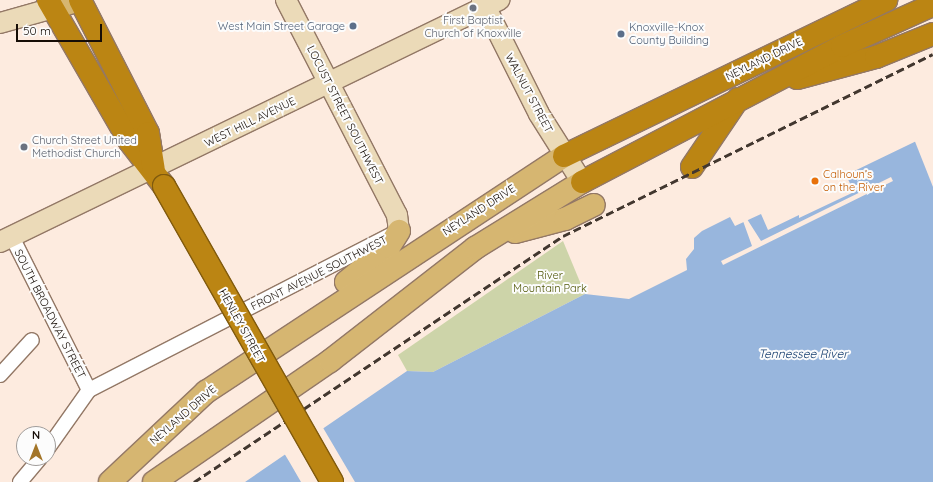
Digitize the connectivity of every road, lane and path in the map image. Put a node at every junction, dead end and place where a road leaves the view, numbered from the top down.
1 (80, 0) edge
2 (286, 0) edge
3 (886, 0) edge
4 (489, 2) edge
5 (51, 4) edge
6 (933, 6) edge
7 (0, 22) edge
8 (933, 34) edge
9 (778, 79) junction
10 (327, 84) junction
11 (738, 99) junction
12 (564, 156) junction
13 (692, 167) dead end
14 (159, 178) junction
15 (582, 182) junction
16 (594, 205) dead end
17 (398, 231) junction
18 (6, 240) edge
19 (475, 248) junction
20 (32, 340) dead end
21 (0, 375) edge
22 (89, 390) junction
23 (206, 392) junction
24 (56, 437) edge
25 (33, 466) edge
26 (20, 482) edge
27 (110, 482) edge
28 (154, 482) edge
29 (332, 482) edge

1 - 5 main road
1 - 14 highway, HENLEY STREET
2 - 10 street, LOCUST STREET SOUTHWEST
3 - 12 highway, NEYLAND DRIVE
4 - 10 street, WEST HILL AVENUE
4 - 12 street, WALNUT STREET
5 - 7 street
5 - 14 highway, HENLEY STREET
6 - 9 highway
8 - 9 highway
9 - 11 highway
10 - 14 street, WEST HILL AVENUE
10 - 17 street, LOCUST STREET SOUTHWEST
11 - 13 highway
11 - 15 highway
12 - 15 street, WALNUT STREET
12 - 23 main road, NEYLAND DRIVE
14 - 18 street, WEST HILL AVENUE
14 - 29 highway, HENLEY STREET, bridge
15 - 19 main road
16 - 19 main road
17 - 22 street, FRONT AVENUE SOUTHWEST
17 - 23 main road
18 - 22 street, SOUTH BROADWAY STREET
19 - 28 main road
20 - 21 street
22 - 24 street
23 - 27 main road, NEYLAND DRIVE
25 - 26 street

